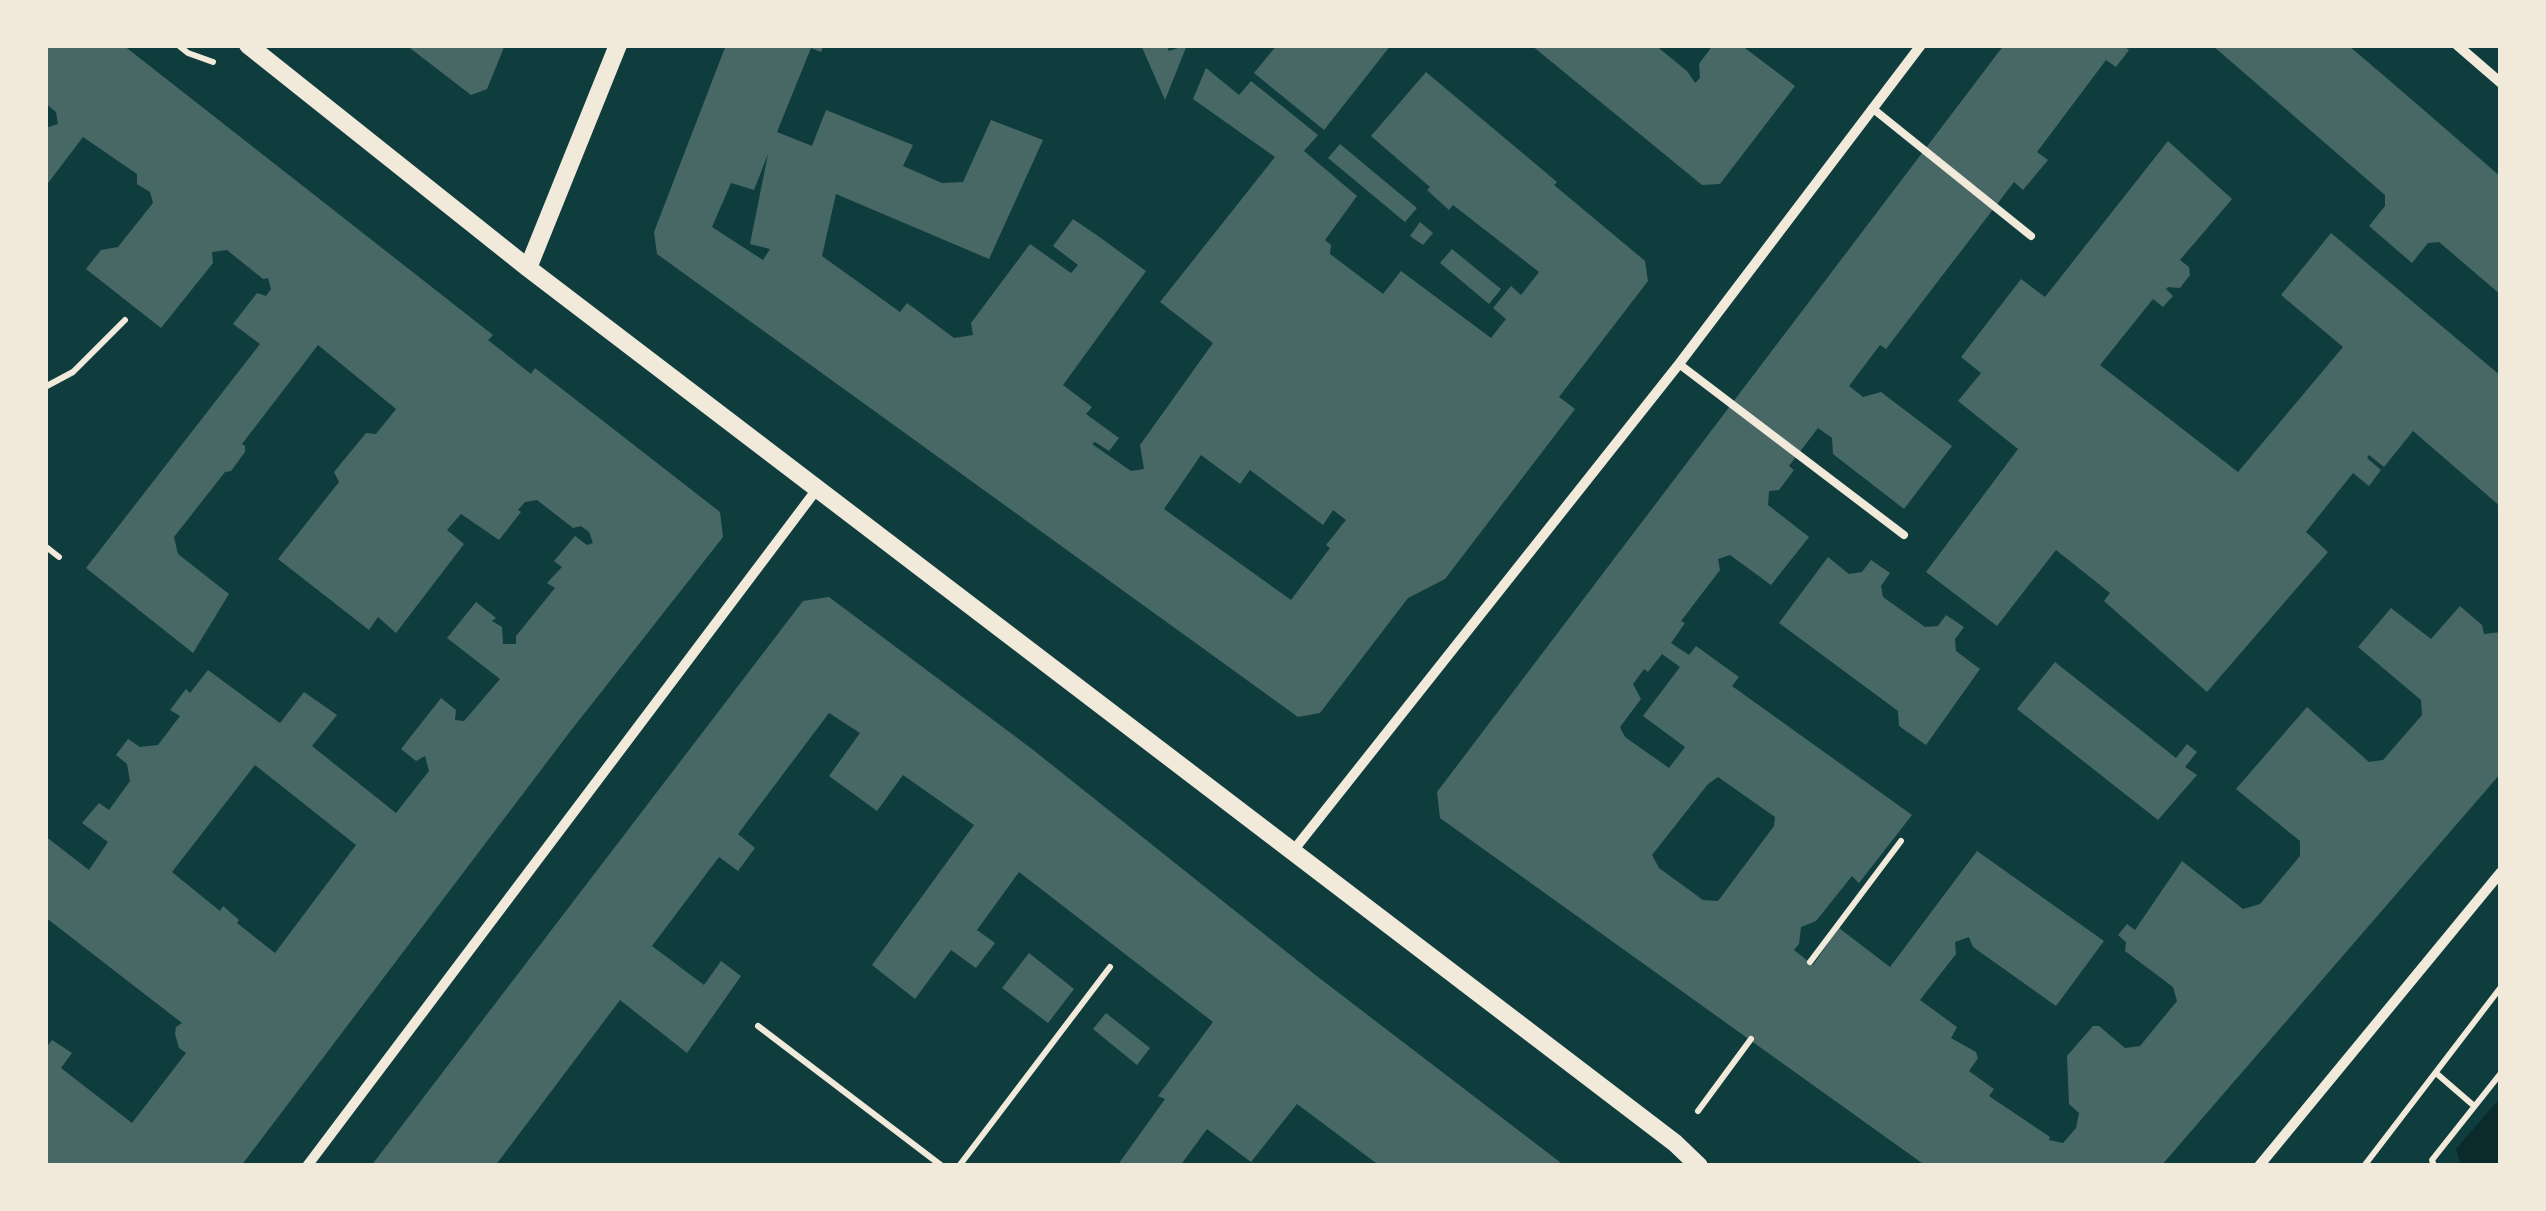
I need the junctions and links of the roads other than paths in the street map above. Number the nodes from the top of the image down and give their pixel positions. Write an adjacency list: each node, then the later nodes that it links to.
1 (248, 45): 8 (street)
2 (618, 45): 8 (street)
3 (1921, 45): 6 (street)
4 (2457, 45): 5 (street)
5 (2501, 83)
6 (1872, 108): 7 (lane); 9 (street)
7 (2031, 236)
8 (528, 268): 10 (street)
9 (1679, 364): 11 (lane); 12 (street)
10 (817, 490): 12 (street); 15 (street)
11 (1904, 535)
12 (1293, 851): 14 (street)
13 (2501, 872): 18 (street)
14 (1675, 1143): 16 (street); 17 (street)
15 (307, 1166)
16 (1700, 1166)
17 (1712, 1166)
18 (2258, 1166)

